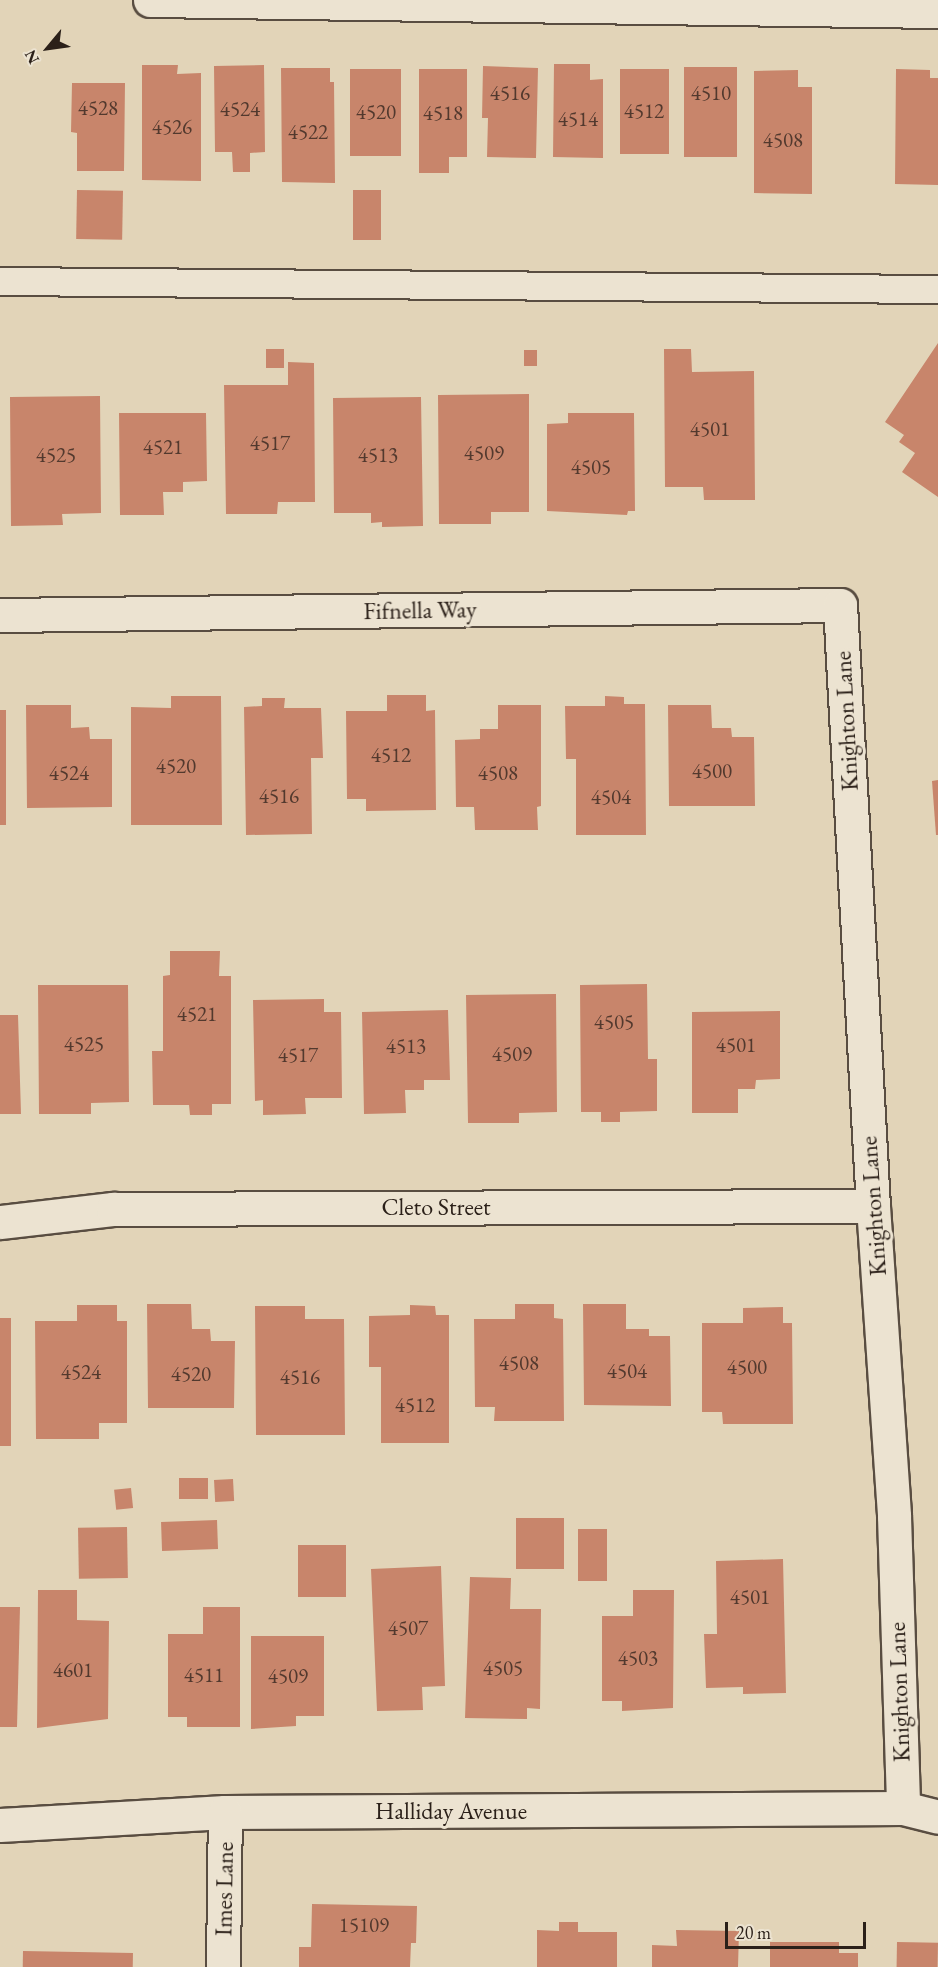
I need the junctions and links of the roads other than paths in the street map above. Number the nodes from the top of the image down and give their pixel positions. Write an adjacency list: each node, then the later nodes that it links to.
1 (150, 0): 2 (street)
2 (938, 11)
3 (0, 281): 4 (lane)
4 (938, 289)
5 (840, 605): 6 (street, Fifnella Way); 7 (street, Knighton Lane)
6 (0, 615)
7 (873, 1206): 8 (street, Cleto Street); 10 (street, Knighton Lane)
8 (0, 1222)
9 (938, 1794): 10 (street, Halliday Avenue)
10 (903, 1808): 11 (street, Halliday Avenue); 12 (street, Halliday Avenue)
11 (225, 1812): 13 (street, Halliday Avenue); 14 (street, Imes Lane)
12 (938, 1817)
13 (0, 1826)
14 (222, 1967)

